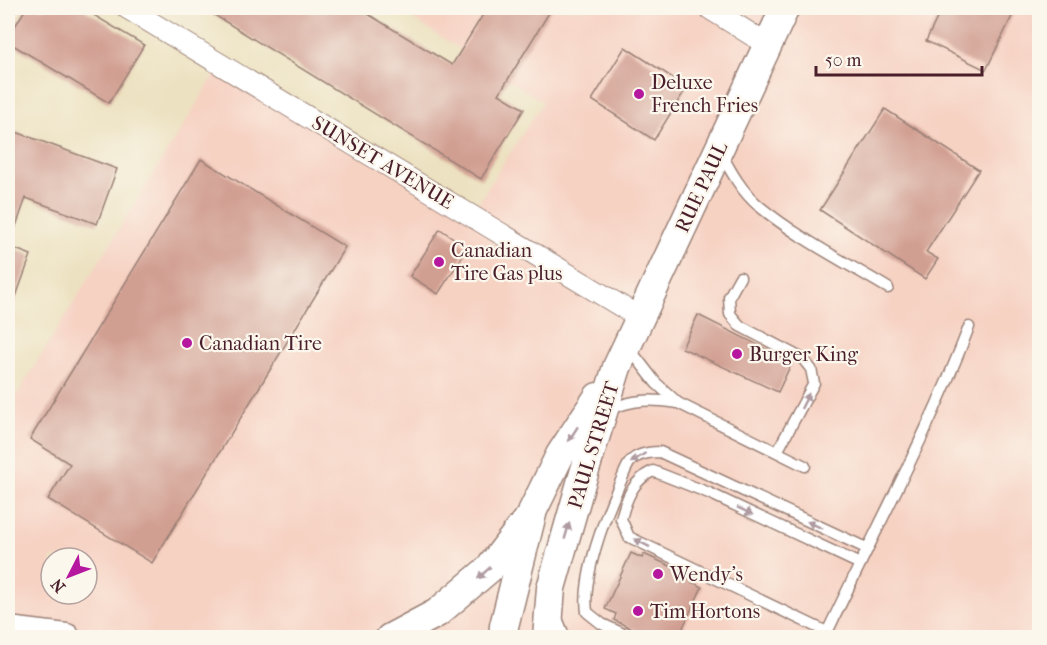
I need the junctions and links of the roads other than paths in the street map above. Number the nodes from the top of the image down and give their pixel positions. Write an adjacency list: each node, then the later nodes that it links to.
1 (127, 8): 8 (street, SUNSET AVENUE)
2 (709, 8): 4 (street)
3 (785, 8): 4 (main road, RUE PAUL)
4 (768, 45): 5 (main road, RUE PAUL)
5 (718, 150): 7 (lane); 8 (main road, RUE PAUL)
6 (740, 277): 13 (lane, one-way to 6)
7 (888, 288)
8 (639, 317): 10 (main road, RUE PAUL)
9 (969, 327): 16 (lane)
10 (622, 356): 11 (lane); 12 (main road, PAUL STREET); 15 (main road, PAUL STREET, one-way to 15)
11 (678, 403): 12 (lane); 13 (lane)
12 (603, 413): 18 (main road, PAUL STREET, one-way to 12)
13 (777, 452): 14 (lane)
14 (805, 466)
15 (533, 510): 22 (main road, one-way to 22); 23 (main road, PAUL STREET)
16 (868, 549): 17 (lane); 26 (lane, one-way to 26)
17 (860, 564): 20 (lane); 20 (lane, one-way to 17)
18 (552, 588): 24 (main road, PAUL STREET); 25 (lane)
19 (8, 631): 21 (main road)
20 (826, 635)
21 (66, 638)
22 (390, 638)
23 (503, 638)
24 (547, 638)
25 (565, 638)
26 (632, 638)

